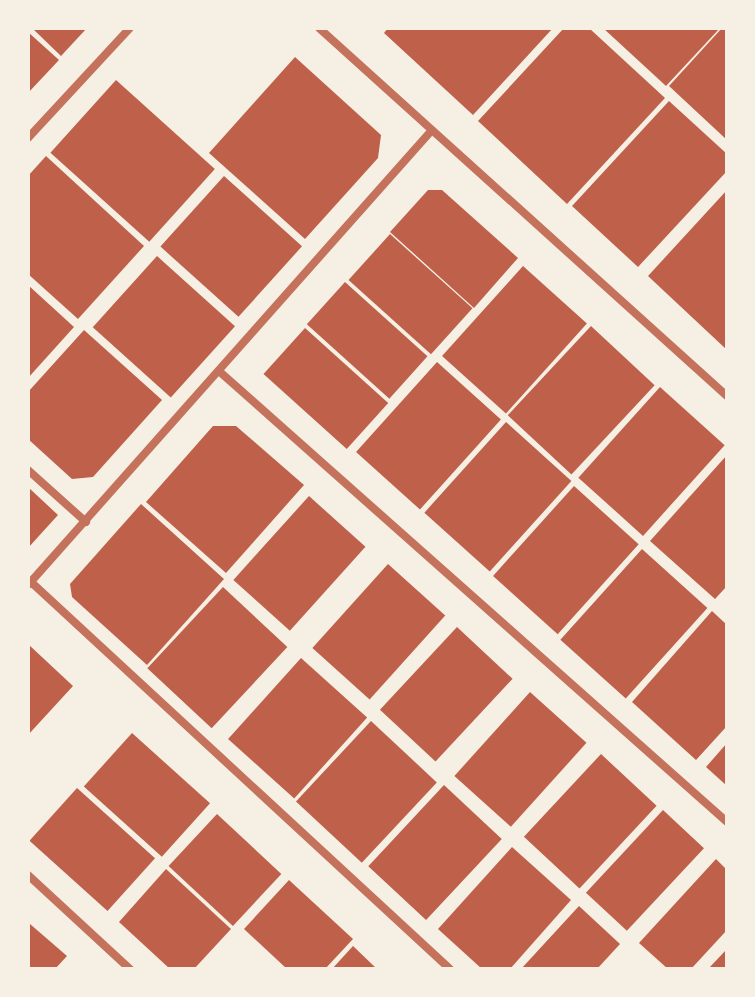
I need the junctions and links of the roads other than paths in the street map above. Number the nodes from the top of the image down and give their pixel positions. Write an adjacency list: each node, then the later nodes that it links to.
1 (130, 28): 4 (street)
2 (319, 28): 3 (street)
3 (432, 130): 5 (street); 6 (street)
4 (28, 138)
5 (220, 372): 8 (street); 10 (street)
6 (727, 396)
7 (28, 470): 8 (street)
8 (86, 522): 9 (street)
9 (29, 584): 13 (street)
10 (727, 822)
11 (28, 875): 12 (street)
12 (130, 969)
13 (450, 969)

